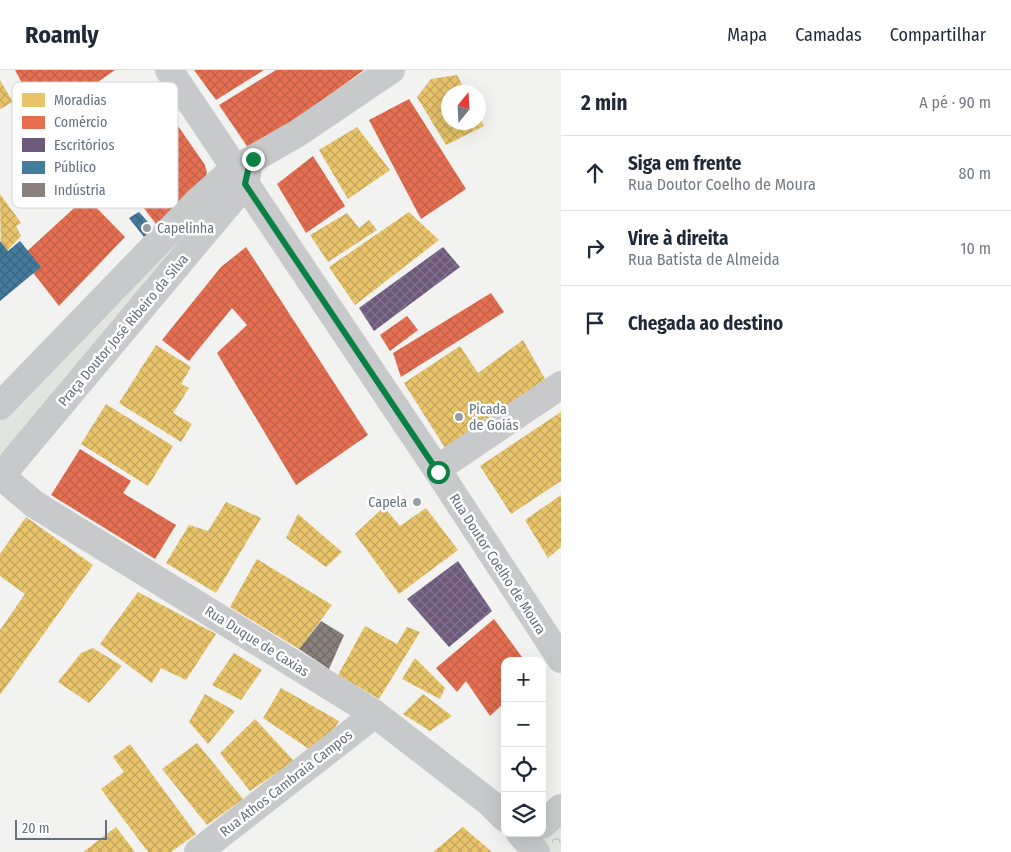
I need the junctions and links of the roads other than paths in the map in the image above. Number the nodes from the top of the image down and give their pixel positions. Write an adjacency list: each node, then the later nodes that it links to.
1 (169, 70): 4 (street, Rua Doutor Coelho de Moura)
2 (391, 70): 5 (street)
3 (178, 82): 5 (street, Rua Doutor Coelho de Moura)
4 (178, 82)
5 (243, 171): 7 (street, Praça Doutor José Ribeiro da Silva); 8 (street, Rua Doutor Coelho de Moura); 9 (street, Praça Doutor José Ribeiro da Silva)
6 (561, 385): 8 (street)
7 (0, 406)
8 (438, 472): 10 (street, Rua Doutor Coelho de Moura)
9 (0, 476): 11 (street, Rua Duque de Caxias)
10 (561, 658)
11 (375, 714): 13 (street, Rua Duque de Caxias); 15 (street, Rua Athos Cambraia Campos)
12 (561, 808): 14 (street)
13 (501, 814)
14 (529, 839)
15 (198, 852)

